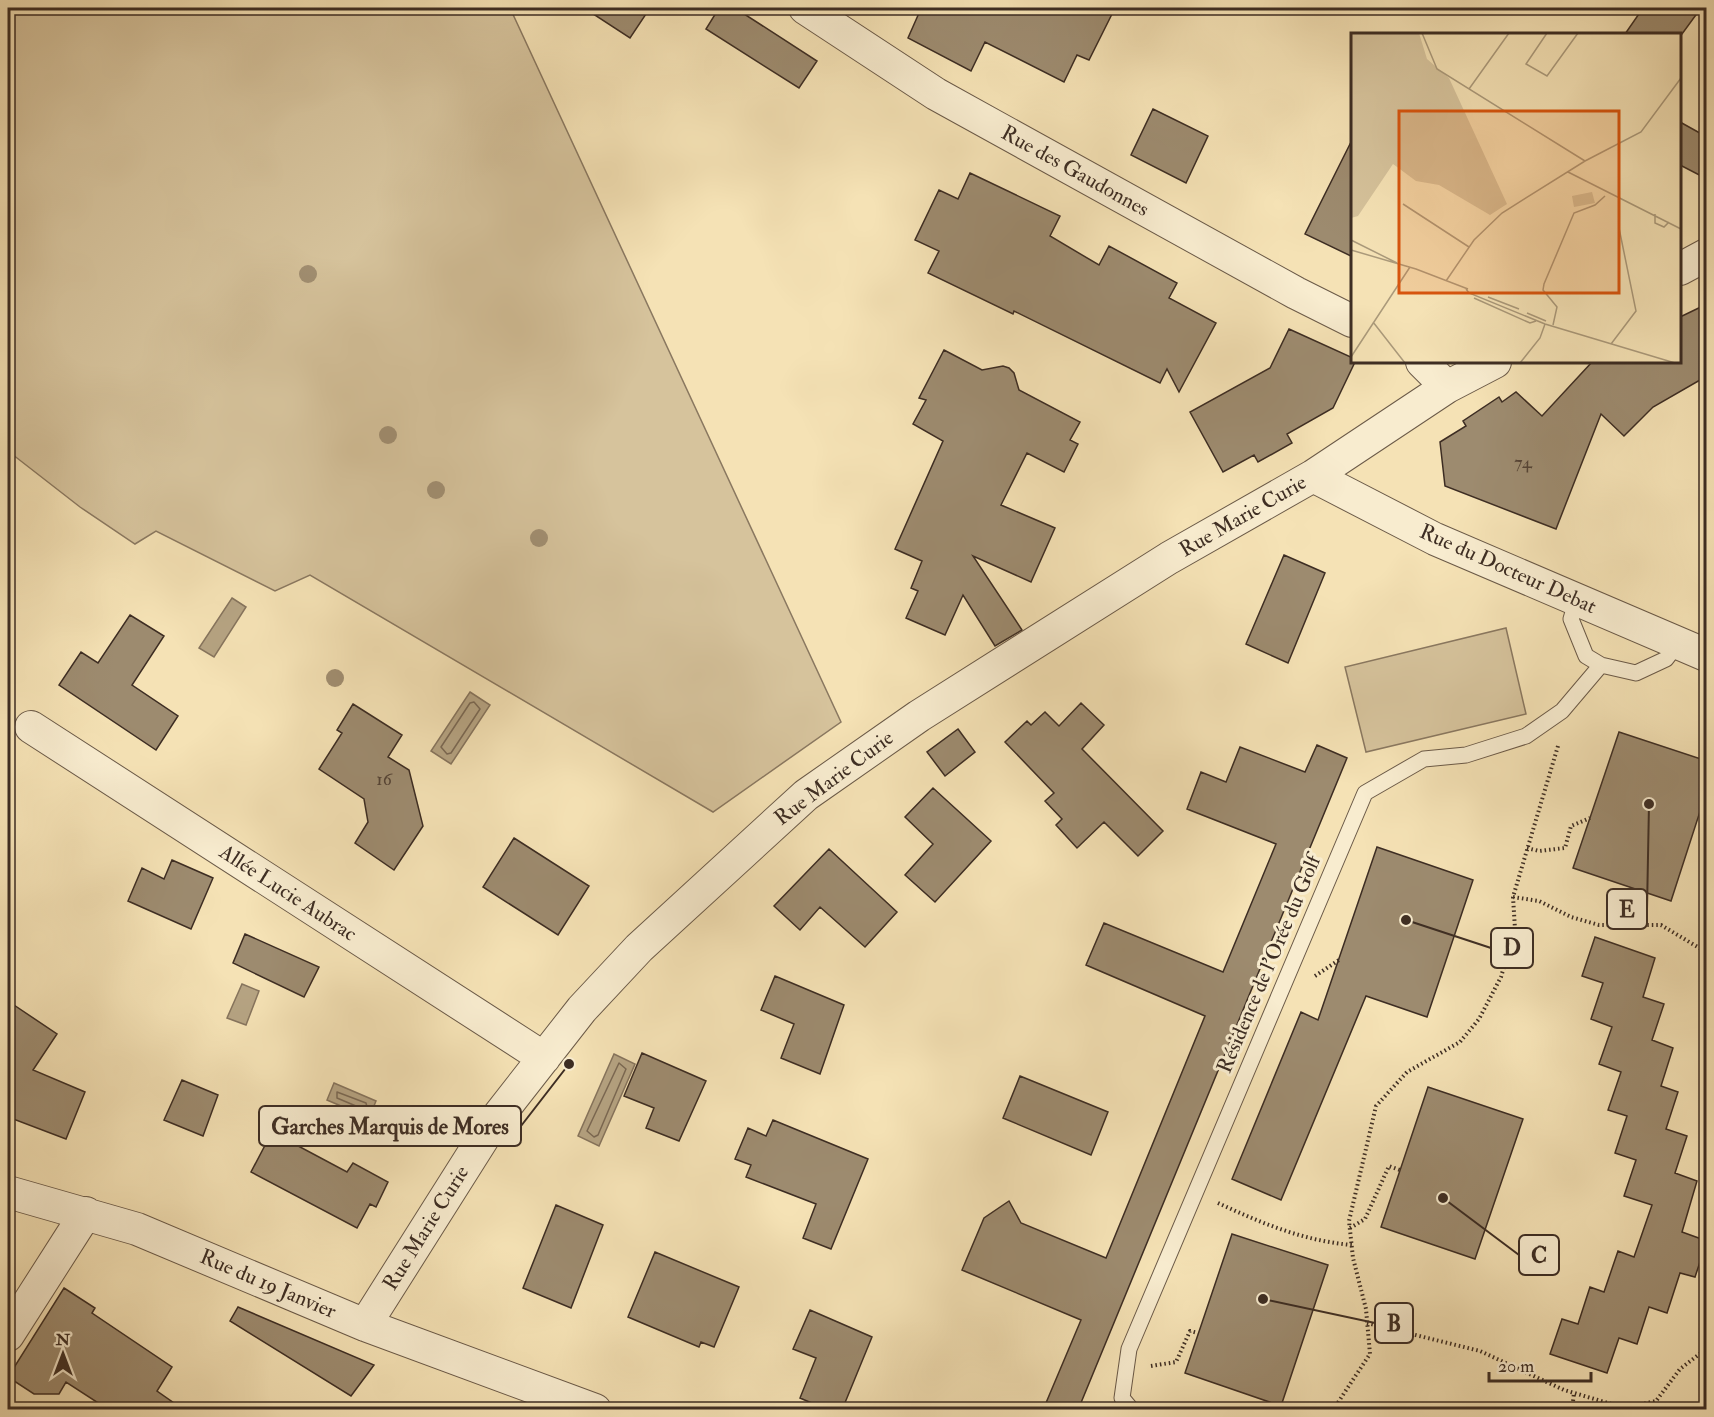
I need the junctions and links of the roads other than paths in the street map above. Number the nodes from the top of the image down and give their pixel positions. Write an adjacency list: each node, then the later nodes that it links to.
1 (805, 8): 4 (street, Rue des Gaudonnes)
2 (1707, 255): 3 (street)
3 (1681, 268)
4 (1351, 320)
5 (1423, 363): 7 (street)
6 (1493, 363): 7 (street, Rue Marie Curie)
7 (1447, 387): 8 (street, Rue Marie Curie)
8 (1313, 476): 9 (street, Rue du Docteur Debat); 14 (street, Rue Marie Curie)
9 (1577, 599): 10 (street, Rue du Docteur Debat); 12 (lane)
10 (1678, 642): 11 (street, Rue du Docteur Debat); 12 (lane)
11 (1707, 655)
12 (1601, 665): 21 (lane, Résidence de l'Orée du Golf)
13 (32, 727): 14 (street, Allée Lucie Aubrac)
14 (544, 1058): 17 (street, Rue Marie Curie)
15 (8, 1192): 16 (street, Rue du 19 Janvier)
16 (86, 1213): 17 (street, Rue du 19 Janvier); 18 (street)
17 (365, 1325): 19 (street, Rue du 19 Janvier)
18 (8, 1335)
19 (531, 1397): 20 (street, Rue du 19 Janvier)
20 (595, 1410)
21 (1132, 1410)

